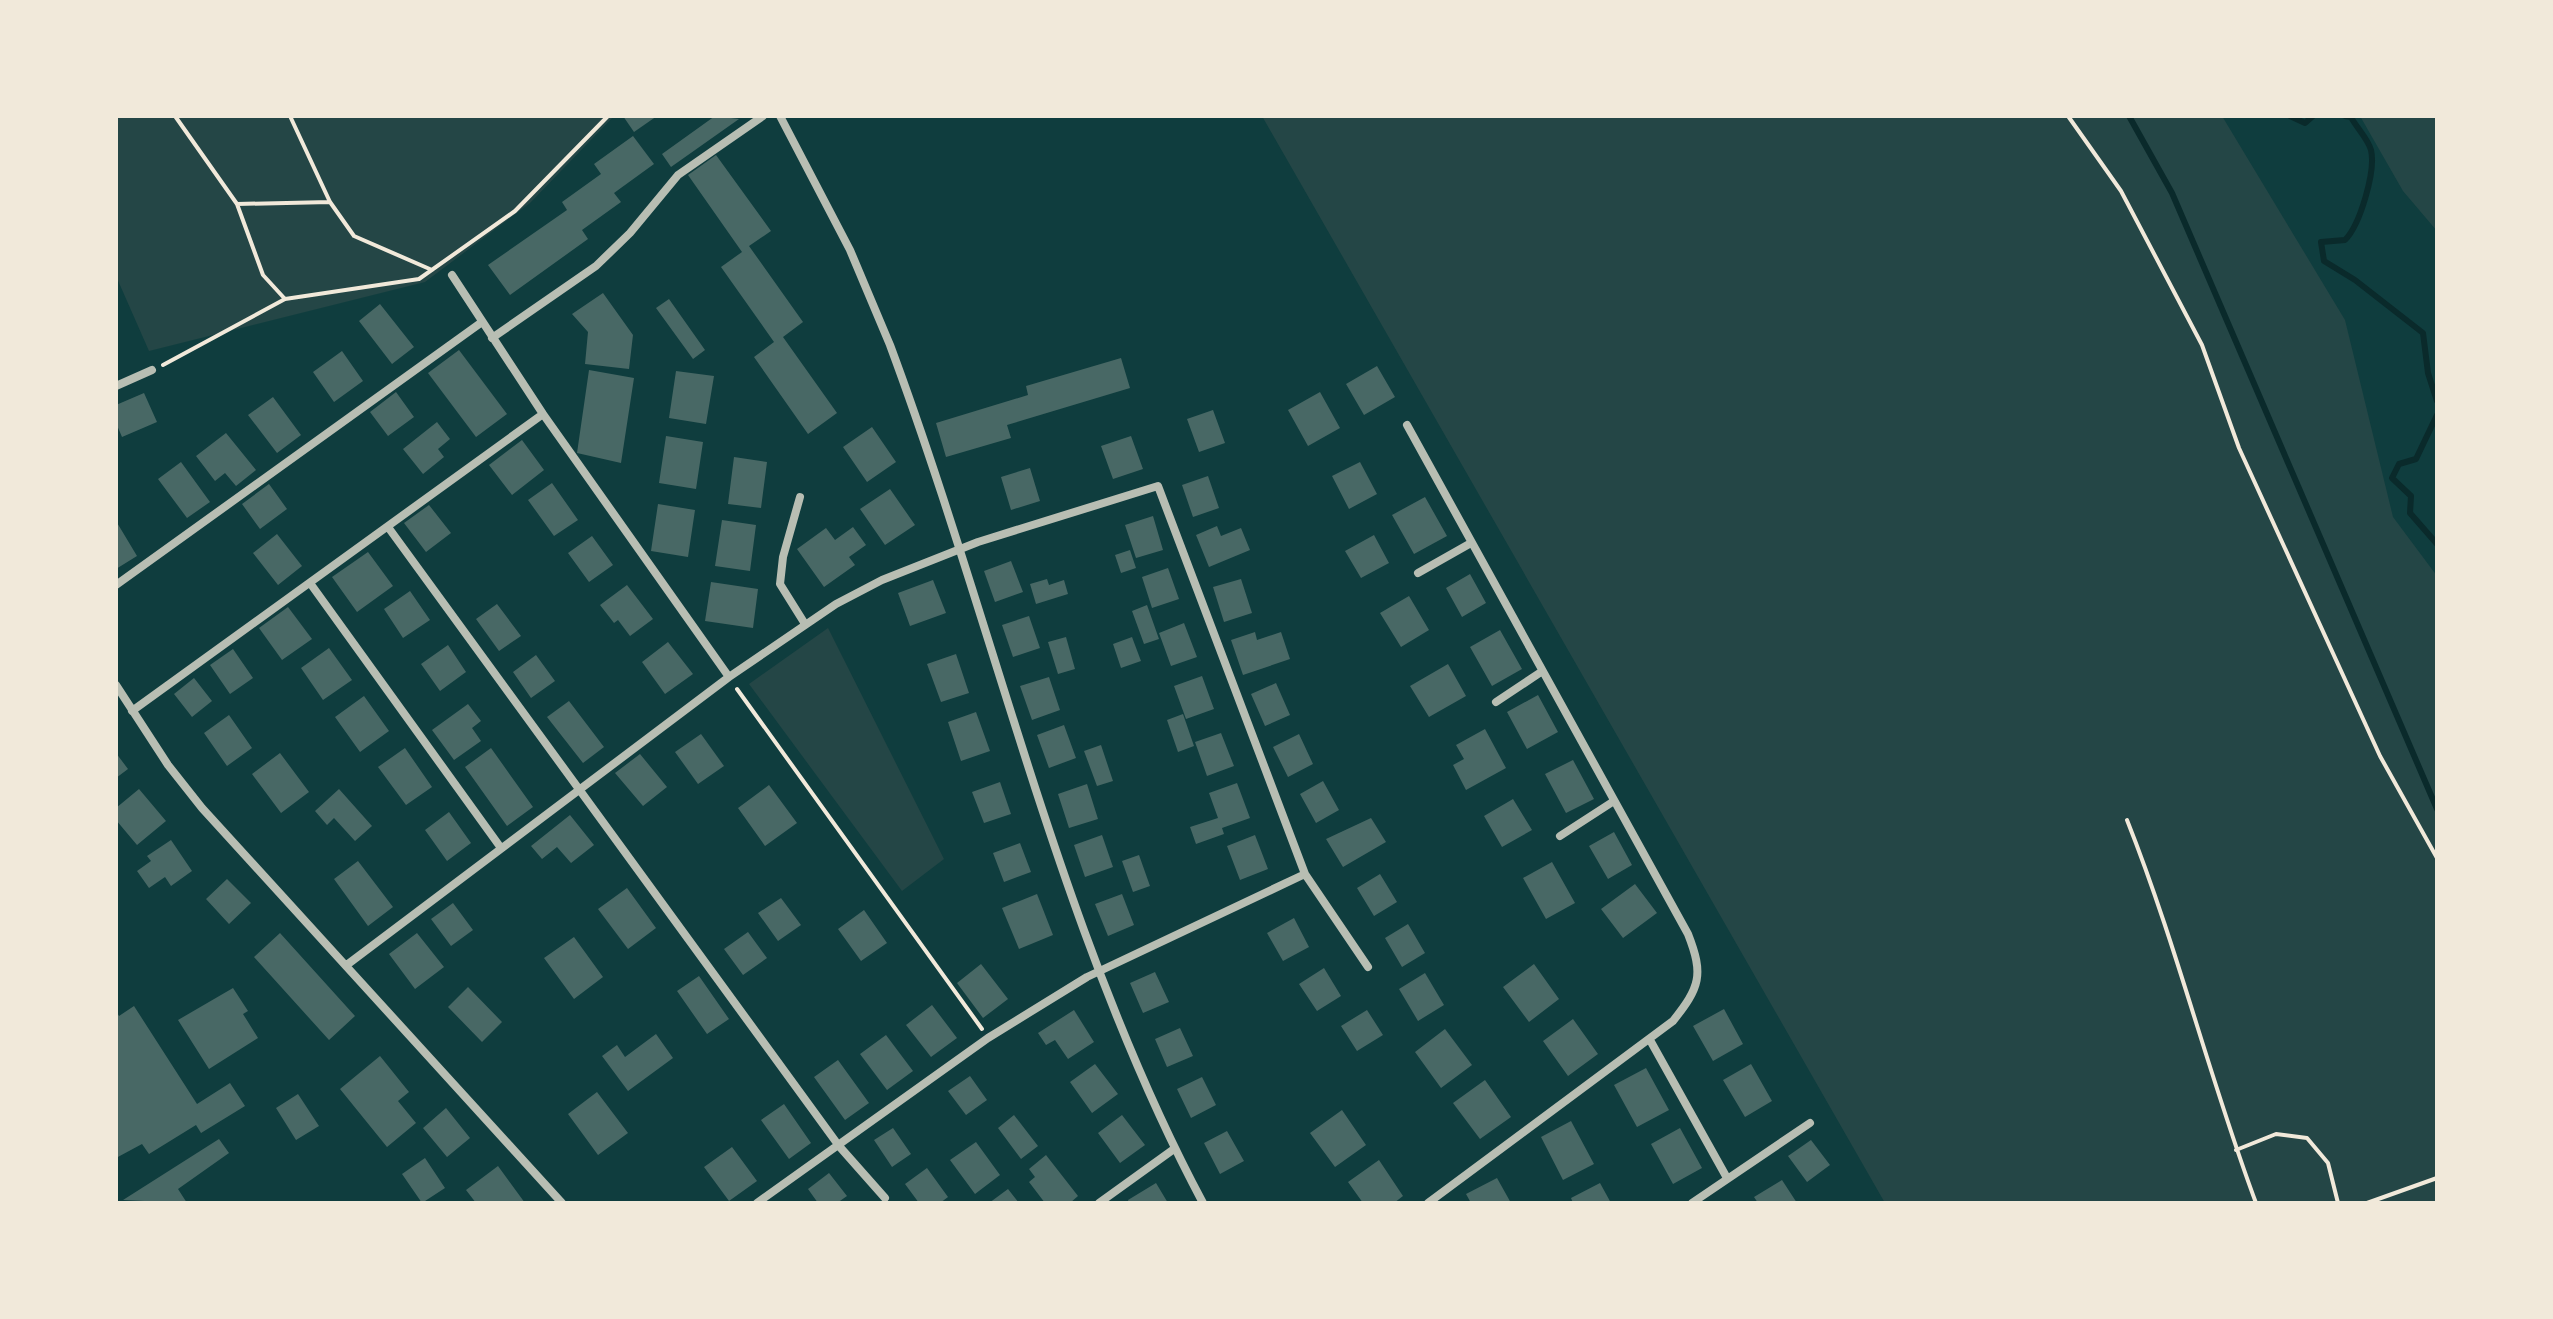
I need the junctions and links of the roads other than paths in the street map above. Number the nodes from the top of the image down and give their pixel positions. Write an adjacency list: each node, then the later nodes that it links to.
1 (763, 116): 5 (street)
2 (780, 116): 13 (street)
3 (452, 275): 4 (street)
4 (482, 322): 5 (street); 16 (street)
5 (492, 338): 8 (street)
6 (152, 370): 7 (street)
7 (116, 386)
8 (543, 414): 11 (street); 19 (street)
9 (1407, 425): 12 (street)
10 (800, 497): 17 (street)
11 (388, 527): 15 (street); 23 (street)
12 (1471, 543): 14 (street); 18 (street)
13 (960, 550): 17 (street); 27 (street); 30 (street)
14 (1418, 573)
15 (310, 583): 22 (street); 26 (street)
16 (116, 585)
17 (805, 624): 19 (street)
18 (1541, 672): 21 (street); 24 (street)
19 (729, 677): 23 (street)
20 (116, 685): 22 (street)
21 (1496, 702)
22 (132, 711): 28 (street)
23 (580, 789): 26 (street); 33 (street)
24 (1614, 801): 25 (street); 31 (street)
25 (1560, 836)
26 (501, 848): 28 (street)
27 (1305, 874): 29 (street); 30 (street)
28 (348, 964): 37 (street)
29 (1368, 967)
30 (1098, 971): 33 (street); 34 (street)
31 (1650, 1040): 35 (street); 41 (street)
32 (1810, 1123): 35 (street)
33 (839, 1146): 36 (street); 38 (street)
34 (1174, 1149): 39 (street); 40 (street)
35 (1727, 1178): 42 (street)
36 (885, 1198)
37 (562, 1203)
38 (757, 1203)
39 (1099, 1203)
40 (1203, 1203)
41 (1428, 1203)
42 (1692, 1203)

